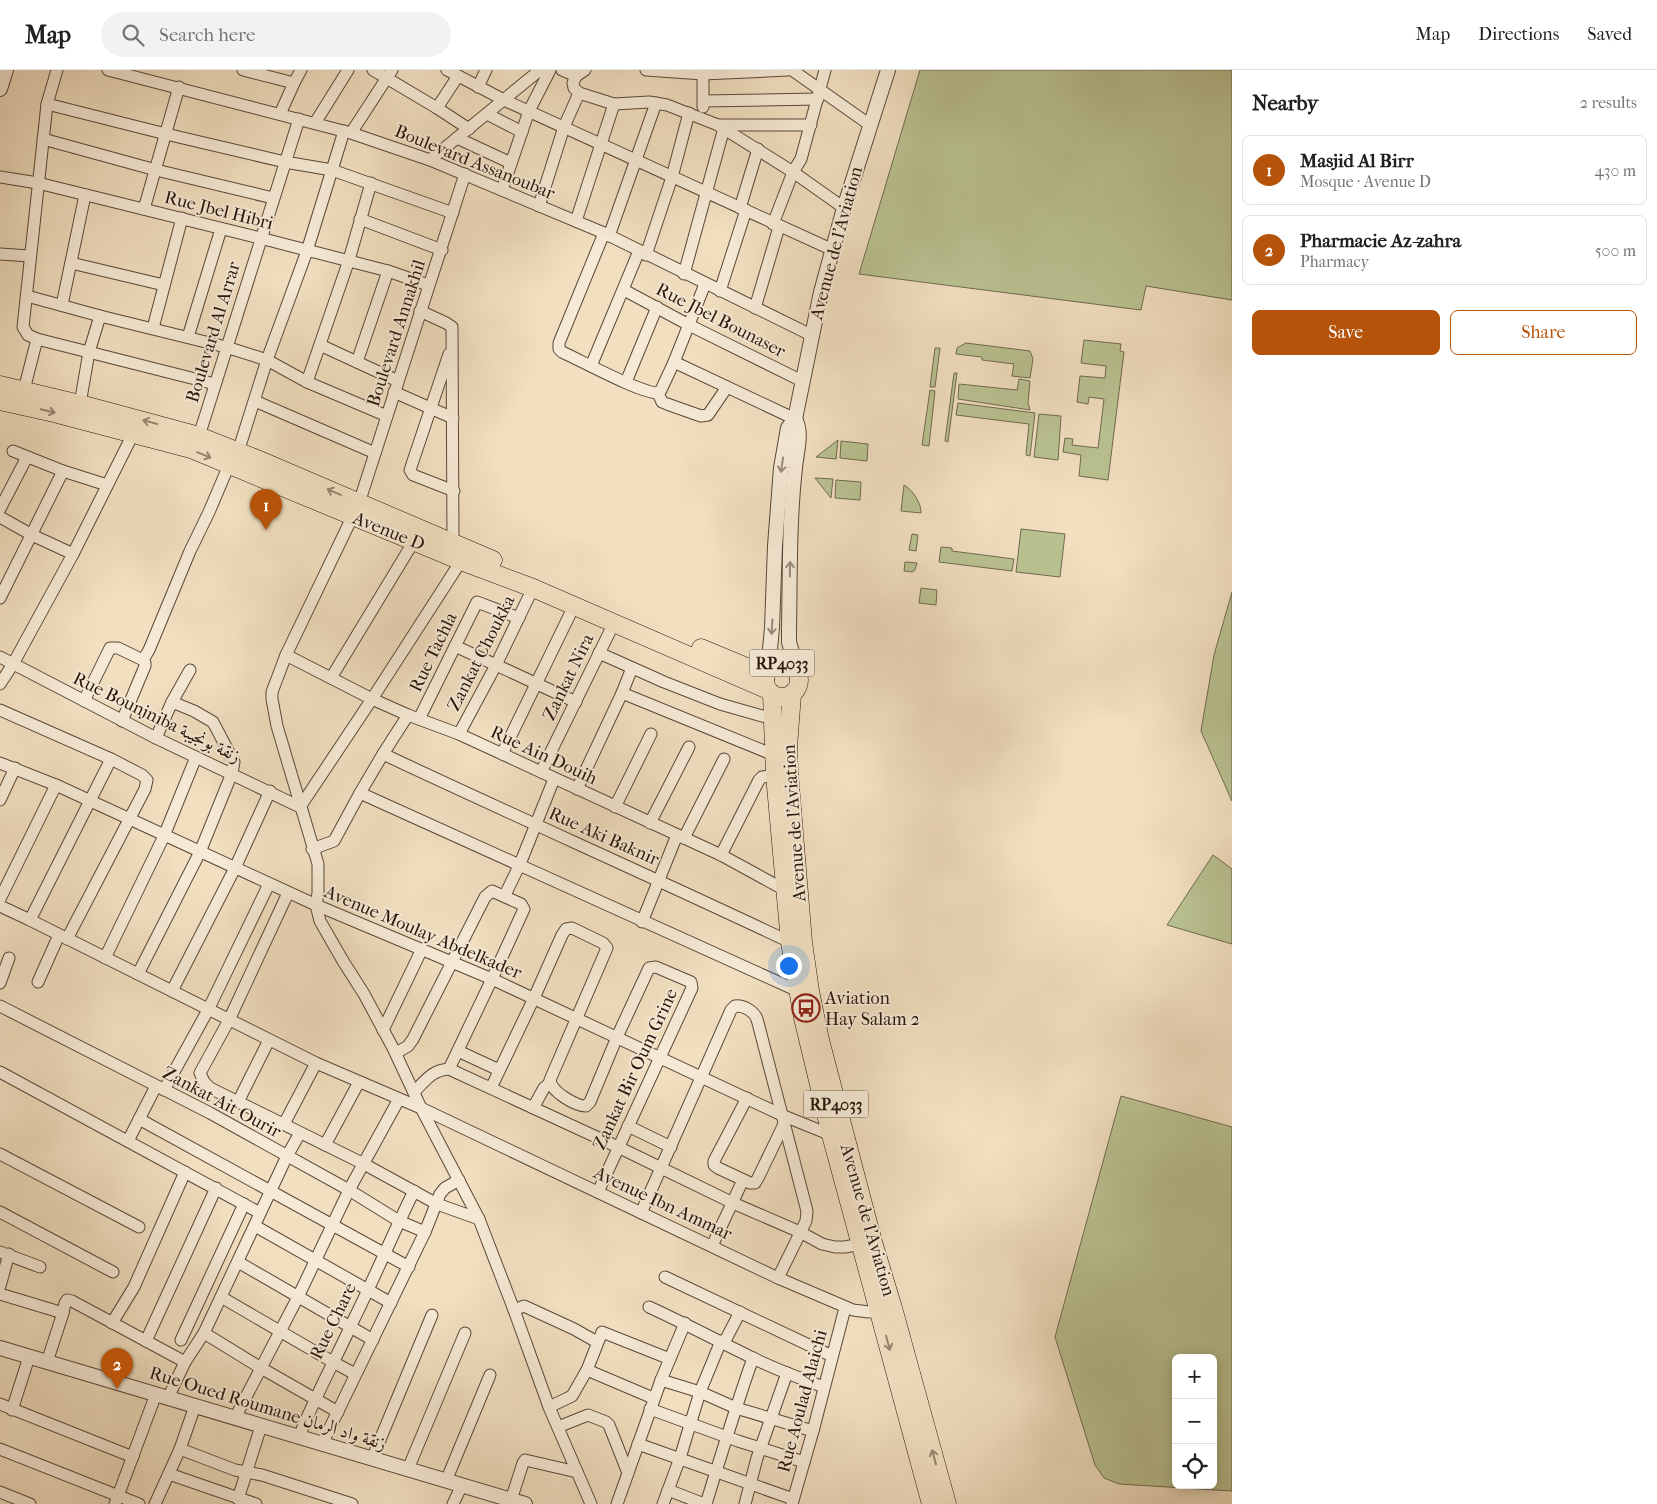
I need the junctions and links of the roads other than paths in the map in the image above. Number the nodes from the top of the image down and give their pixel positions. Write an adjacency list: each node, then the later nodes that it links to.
1 (6, 70): 26 (street)
2 (57, 70): 32 (street)
3 (108, 70): 25 (street, Boulevard Assanoubar)
4 (243, 70): 18 (street)
5 (301, 70): 23 (street)
6 (348, 70): 41 (street)
7 (372, 70): 20 (street)
8 (447, 70): 22 (street)
9 (486, 70): 24 (street)
10 (550, 70): 35 (street)
11 (562, 70): 19 (street)
12 (646, 70): 21 (street)
13 (788, 70): 21 (street)
14 (792, 70): 28 (street)
15 (825, 70): 28 (street)
16 (888, 70): 43 (street, Avenue de l'Aviation / RP4033)
17 (535, 71): 29 (street)
18 (262, 72): 23 (street)
19 (581, 73): 27 (street)
20 (390, 74): 34 (street); 47 (street)
21 (702, 74): 30 (street)
22 (458, 76): 24 (street); 34 (street)
23 (294, 83): 36 (street)
24 (478, 86): 29 (street)
25 (179, 87): 36 (street, Boulevard Assanoubar); 49 (street)
26 (0, 89)
27 (580, 93): 33 (street); 44 (street)
28 (819, 94): 30 (street); 42 (street); 43 (street)
29 (504, 100): 35 (street); 37 (street)
30 (704, 101): 39 (street)
31 (656, 103): 33 (street); 38 (street); 55 (street)
32 (47, 104): 49 (street); 51 (street)
33 (614, 104): 52 (street)
34 (437, 108): 46 (street)
35 (529, 111): 44 (street); 48 (street)
36 (280, 114): 40 (street, Boulevard Assanoubar)
37 (487, 114): 46 (street); 48 (street)
38 (690, 114): 39 (street); 63 (street)
39 (702, 118): 45 (street)
40 (299, 119): 41 (street, Boulevard Assanoubar); 56 (street, Boulevard Al Arrar)
41 (314, 123): 47 (street, Boulevard Assanoubar)
42 (812, 124): 45 (street); 60 (street)
43 (870, 125): 71 (street, Avenue de l'Aviation / RP4033)
44 (564, 127): 52 (street); 70 (street)
45 (721, 127): 53 (street); 67 (street)
46 (469, 129): 50 (street)
47 (347, 132): 54 (street, Boulevard Assanoubar); 59 (street)
48 (522, 132): 57 (street)
49 (166, 134): 56 (street); 58 (street)
50 (457, 138): 54 (street); 57 (street)
51 (43, 140): 58 (street); 65 (street)
52 (601, 144): 55 (street); 77 (street)
53 (758, 149): 60 (street); 73 (street)
54 (430, 160): 61 (street, Boulevard Assanoubar)
55 (636, 160): 63 (street); 80 (street)
56 (285, 162): 59 (street); 69 (street, Boulevard Al Arrar)
57 (511, 163): 66 (street)
58 (156, 170): 69 (street); 72 (street)
59 (332, 170): 64 (street); 84 (street)
60 (794, 172): 71 (street); 78 (street)
61 (465, 174): 66 (street, Boulevard Assanoubar); 74 (street, Boulevard Annakhil)
62 (0, 177): 65 (street, Rue Jbel Hibri)
63 (672, 177): 67 (street); 85 (street)
64 (370, 183): 74 (street); 76 (street)
65 (38, 184): 68 (street, Rue Jbel Hibri); 87 (street)
66 (502, 190): 70 (street, Boulevard Assanoubar)
67 (707, 193): 73 (street); 91 (street)
68 (86, 195): 72 (street, Rue Jbel Hibri); 89 (street)
69 (273, 198): 81 (street, Boulevard Al Arrar)
70 (539, 206): 77 (street, Boulevard Assanoubar)
71 (844, 208): 83 (street, Avenue de l'Aviation / RP4033)
72 (144, 209): 75 (street, Rue Jbel Hibri)
73 (743, 209): 78 (street); 96 (street)
74 (453, 213): 82 (street, Boulevard Annakhil)
75 (182, 218): 79 (street, Rue Jbel Hibri); 93 (street)
76 (360, 219): 82 (street); 88 (street)
77 (576, 221): 80 (street, Boulevard Assanoubar)
78 (776, 225): 83 (street); 100 (street)
79 (221, 229): 81 (street, Rue Jbel Hibri); 106 (street)
80 (607, 235): 85 (street, Boulevard Assanoubar); 115 (street)
81 (260, 238): 84 (street, Rue Jbel Hibri); 109 (street, Boulevard Al Arrar)
82 (442, 250): 94 (street, Boulevard Annakhil)
83 (833, 250): 105 (street, Avenue de l'Aviation / RP4033)
84 (307, 251): 88 (street, Rue Jbel Hibri); 112 (street)
85 (643, 253): 91 (street, Boulevard Assanoubar); 95 (street)
86 (0, 254): 87 (street)
87 (30, 256): 97 (street)
88 (349, 260): 90 (street, Rue Jbel Hibri); 108 (street)
89 (71, 263): 93 (street); 98 (street)
90 (388, 271): 94 (street, Rue Jbel Hibri); 113 (street)
91 (684, 274): 92 (street, Boulevard Assanoubar)
92 (705, 284): 96 (street, Boulevard Assanoubar); 103 (street)
93 (164, 285): 104 (street)
94 (428, 285): 101 (street, Boulevard Annakhil)
95 (624, 290): 99 (street, Rue Jbel Bounaser); 115 (street)
96 (720, 291): 100 (street, Boulevard Assanoubar)
97 (26, 296): 98 (street); 107 (street)
98 (62, 305): 102 (street)
99 (657, 307): 103 (street, Rue Jbel Bounaser); 118 (street)
100 (754, 308): 105 (street, Boulevard Assanoubar)
101 (420, 311): 110 (street); 121 (street, Boulevard Annakhil)
102 (100, 316): 104 (street); 111 (street)
103 (689, 325): 114 (street); 116 (street, Rue Jbel Bounaser)
104 (153, 328): 106 (street)
105 (811, 335): 116 (street, Avenue de l'Aviation / RP4033)
106 (188, 337): 109 (street)
107 (37, 339): 111 (street); 123 (street)
108 (320, 345): 113 (street); 117 (street)
109 (226, 347): 112 (street); 119 (street, Boulevard Al Arrar)
110 (452, 348): 128 (street); 130 (street)
111 (90, 352): 119 (street); 127 (street)
112 (267, 360): 117 (street); 126 (street)
113 (357, 362): 121 (street)
114 (674, 362): 122 (street); 124 (street)
115 (591, 366): 118 (street)
116 (802, 381): 131 (street, Avenue de l'Aviation / RP4033)
117 (307, 382): 129 (street)
118 (626, 382): 124 (street)
119 (215, 384): 133 (street, Boulevard Al Arrar)
120 (0, 385): 123 (main road, Avenue D)
121 (396, 387): 128 (street); 129 (street, Boulevard Annakhil)
122 (727, 387): 124 (street); 131 (street)
123 (24, 390): 127 (main road, Avenue D)
124 (658, 393)
125 (0, 401): 132 (main road, Avenue D, one-way to 132)
126 (255, 401): 135 (street); 137 (street)
127 (80, 404): 133 (main road, Avenue D, one-way to 127)
128 (430, 408): 130 (street); 140 (street)
129 (387, 416): 135 (street, Boulevard Annakhil)
130 (453, 418): 140 (street)
131 (795, 419): 163 (street, Avenue de l'Aviation / RP4033, one-way to 131); 165 (street, Avenue de l'Aviation / RP4033, one-way to 165)
132 (133, 434): 137 (main road, Avenue D, one-way to 137); 139 (street)
133 (199, 436): 137 (main road, Avenue D)
134 (13, 451): 136 (street)
135 (375, 453): 142 (street, Boulevard Annakhil)
136 (26, 458): 138 (street); 141 (street)
137 (233, 458): 142 (main road, Avenue D); 158 (street)
138 (63, 471): 139 (street); 144 (street)
139 (107, 485): 147 (street)
140 (454, 491): 146 (street)
141 (0, 509)
142 (356, 509): 145 (main road, Avenue D); 146 (main road, Avenue D); 156 (street, Boulevard Annakhil)
143 (0, 517): 144 (street)
144 (32, 535): 147 (street); 150 (street)
145 (414, 541): 148 (main road, Avenue D); 164 (street)
146 (454, 544): 165 (main road, Avenue D)
147 (73, 554): 159 (street)
148 (461, 561): 149 (main road, Avenue D); 170 (street)
149 (533, 588): 151 (main road, Avenue D); 152 (street, Zankat Choukka)
150 (0, 598)
151 (574, 606): 153 (main road, Avenue D); 166 (street)
152 (519, 618): 154 (street, Rue Tachla); 160 (street, Zankat Choukka)
153 (614, 623): 155 (street, Zankat Nira); 165 (main road, Avenue D)
154 (455, 646): 160 (street); 176 (street, Rue Tachla)
155 (599, 653): 161 (street); 173 (street, Zankat Nira)
156 (286, 655): 164 (street, Rue Ain Douih); 201 (street, Boulevard Annakhil)
157 (0, 657): 159 (street, Rue Bounjniba زنقة بونجيبة)
158 (143, 660): 171 (street); 178 (street)
159 (13, 664): 167 (street); 171 (street, Rue Bounjniba زنقة بونجيبة)
160 (496, 665): 166 (street); 179 (street, Zankat Choukka)
161 (632, 668): 168 (street); 177 (street)
162 (190, 670): 172 (street)
163 (796, 670): 165 (main road, RP4033); 169 (main road, RP4033)
164 (331, 678): 170 (street, Rue Ain Douih)
165 (769, 682): 169 (main road, RP4033); 177 (main road, Avenue de l'Aviation / RP4033)
166 (536, 683): 173 (street); 184 (street)
167 (0, 684)
168 (622, 693): 185 (street); 196 (street)
169 (792, 694): 296 (main road, Avenue de l'Aviation / RP4033)
170 (372, 699): 175 (street, Rue Ain Douih); 201 (street)
171 (84, 701): 178 (street, Rue Bounjniba زنقة بونجيبة)
172 (172, 702): 181 (street); 192 (street)
173 (576, 702): 191 (street, Zankat Nira)
174 (0, 710): 187 (street)
175 (408, 715): 176 (street, Rue Ain Douih); 183 (street)
176 (420, 718): 179 (street, Rue Ain Douih)
177 (773, 719): 185 (main road, Avenue de l'Aviation / RP4033)
178 (122, 721): 181 (street, Rue Bounjniba زنقة بونجيبة)
179 (459, 734): 184 (street, Rue Ain Douih)
180 (651, 734): 202 (street)
181 (156, 738): 186 (street, Rue Bounjniba زنقة بونجيبة)
182 (689, 747): 204 (street)
183 (383, 754): 198 (street); 205 (street, Rue Aki Baknir)
184 (502, 754): 191 (street, Rue Ain Douih)
185 (774, 755): 193 (main road, Avenue de l'Aviation / RP4033)
186 (196, 757): 192 (street, Rue Bounjniba زنقة بونجيبة); 206 (street)
187 (111, 759): 200 (street); 203 (street)
188 (724, 759): 207 (street)
189 (0, 763): 190 (street, Avenue Moulay Abdelkader)
190 (15, 768): 195 (street, Avenue Moulay Abdelkader); 199 (street)
191 (540, 772): 194 (street, Rue Ain Douih)
192 (232, 773): 197 (street, Rue Bounjniba زنقة بونجيبة); 209 (street)
193 (776, 774): 210 (street); 215 (main road, Avenue de l'Aviation / RP4033)
194 (554, 779): 196 (street, Rue Ain Douih); 205 (street)
195 (56, 785): 200 (street, Avenue Moulay Abdelkader); 218 (street)
196 (576, 789): 202 (street, Rue Ain Douih)
197 (270, 792): 201 (street, Rue Bounjniba زنقة بونجيبة); 212 (street)
198 (360, 793): 208 (street); 211 (street)
199 (0, 800)
200 (89, 801): 203 (street, Avenue Moulay Abdelkader); 221 (street)
201 (300, 807): 208 (street, Boulevard Annakhil)
202 (615, 807): 204 (street, Rue Ain Douih)
203 (128, 820): 206 (street, Avenue Moulay Abdelkader); 223 (street)
204 (650, 823): 207 (street, Rue Ain Douih)
205 (535, 825): 211 (street); 213 (street, Rue Aki Baknir)
206 (164, 836): 209 (street, Avenue Moulay Abdelkader); 227 (street)
207 (681, 837): 210 (street, Rue Ain Douih); 213 (street)
208 (312, 849): 219 (street, Boulevard Annakhil)
209 (200, 852): 212 (street, Avenue Moulay Abdelkader); 229 (street)
210 (721, 855): 215 (street, Rue Ain Douih)
211 (520, 864): 217 (street); 222 (street)
212 (235, 868): 214 (street, Avenue Moulay Abdelkader); 233 (street)
213 (659, 879): 222 (street); 224 (street, Rue Aki Baknir)
214 (269, 884): 216 (street, Avenue Moulay Abdelkader); 237 (street)
215 (786, 890): 224 (main road, Avenue de l'Aviation / RP4033)
216 (288, 893): 219 (street, Avenue Moulay Abdelkader); 239 (street)
217 (504, 895): 228 (street); 230 (street)
218 (0, 898)
219 (316, 905): 225 (street, Avenue Moulay Abdelkader); 240 (street)
220 (0, 906): 221 (street, Avenue Ibn Ammar)
221 (30, 920): 223 (street, Avenue Ibn Ammar)
222 (642, 922): 234 (street)
223 (63, 937): 227 (street, Avenue Ibn Ammar); 231 (street)
224 (790, 942): 234 (main road, Avenue de l'Aviation / RP4033)
225 (422, 949): 228 (street, Avenue Moulay Abdelkader); 240 (street)
226 (9, 958): 232 (street)
227 (105, 958): 229 (street, Avenue Ibn Ammar)
228 (453, 962): 230 (street, Avenue Moulay Abdelkader); 244 (street)
229 (138, 974): 233 (street, Avenue Ibn Ammar)
230 (492, 979): 235 (street, Avenue Moulay Abdelkader); 243 (street)
231 (38, 982)
232 (0, 983)
233 (172, 991): 237 (street, Avenue Ibn Ammar)
234 (798, 992): 266 (main road, Avenue de l'Aviation / RP4033)
235 (534, 998): 238 (street, Avenue Moulay Abdelkader); 238 (street); 248 (street)
236 (0, 1006): 253 (street, Zankat Ait Ourir)
237 (208, 1010): 239 (street, Avenue Ibn Ammar); 253 (street)
238 (576, 1019): 241 (street, Avenue Moulay Abdelkader); 252 (street)
239 (229, 1020): 242 (street, Avenue Ibn Ammar); 258 (street)
240 (384, 1030): 244 (street)
241 (617, 1037): 245 (street, Avenue Moulay Abdelkader); 245 (street, Zankat Bir Oum Grine); 252 (street)
242 (269, 1040): 246 (street, Avenue Ibn Ammar); 258 (street)
243 (458, 1051): 247 (street); 248 (street)
244 (396, 1053): 255 (street)
245 (659, 1056): 250 (street, Avenue Moulay Abdelkader); 264 (street, Zankat Bir Oum Grine)
246 (316, 1063): 251 (street, Avenue Ibn Ammar); 263 (street)
247 (449, 1069): 254 (street); 255 (street)
248 (499, 1070): 254 (street)
249 (0, 1072): 267 (street)
250 (701, 1078): 256 (street, Avenue Moulay Abdelkader); 262 (street); 269 (street)
251 (359, 1082): 257 (street, Avenue Ibn Ammar); 268 (street)
252 (550, 1083): 260 (street)
253 (160, 1088): 261 (street); 272 (street, Zankat Ait Ourir)
254 (491, 1088): 260 (street)
255 (414, 1092): 259 (street)
256 (747, 1098): 262 (street, Avenue Moulay Abdelkader); 277 (street)
257 (399, 1099): 259 (street, Avenue Ibn Ammar); 273 (street)
258 (238, 1102): 263 (street)
259 (421, 1108): 276 (street); 282 (street, Avenue Ibn Ammar)
260 (533, 1108): 270 (street)
261 (140, 1119): 267 (street); 279 (street)
262 (784, 1119): 266 (street, Avenue Moulay Abdelkader); 277 (street); 295 (street)
263 (284, 1124): 265 (street)
264 (628, 1126): 269 (street); 270 (street, Zankat Bir Oum Grine)
265 (300, 1133): 268 (street); 272 (street)
266 (831, 1135): 296 (main road, Avenue de l'Aviation / RP4033)
267 (128, 1141): 275 (street)
268 (326, 1145): 273 (street)
269 (671, 1146): 274 (street)
270 (618, 1147): 274 (street); 282 (street, Zankat Bir Oum Grine)
271 (0, 1154): 293 (street)
272 (287, 1156): 279 (street); 280 (street, Zankat Ait Ourir)
273 (364, 1164): 280 (street); 281 (street)
274 (661, 1168): 283 (street); 288 (street)
275 (185, 1172): 278 (street); 320 (street)
276 (459, 1180): 285 (street); 289 (street)
277 (743, 1180): 283 (street)
278 (216, 1188): 284 (street); 328 (street)
279 (271, 1190): 287 (street); 291 (street)
280 (349, 1190): 290 (street, Zankat Ait Ourir); 291 (street)
281 (414, 1191): 285 (street); 290 (street, Rue Chare)
282 (598, 1192): 288 (street, Avenue Ibn Ammar)
283 (733, 1203): 295 (street); 297 (street)
284 (244, 1204): 287 (street); 326 (street)
285 (437, 1204): 289 (street); 294 (street)
286 (0, 1212): 304 (street)
287 (260, 1213): 292 (street)
288 (641, 1213): 297 (street, Avenue Ibn Ammar)
289 (479, 1219): 316 (street)
290 (399, 1221): 294 (street, Zankat Ait Ourir); 299 (street, Rue Chare)
291 (332, 1224): 299 (street); 300 (street)
292 (256, 1226): 300 (street); 301 (street)
293 (139, 1227)
294 (425, 1232): 303 (street)
295 (800, 1232): 296 (street); 306 (street)
296 (866, 1243): 315 (main road, Avenue de l'Aviation / RP4033)
297 (712, 1246): 306 (street, Avenue Ibn Ammar)
298 (5, 1253): 302 (street); 307 (street)
299 (386, 1254): 303 (street); 308 (street, Rue Chare)
300 (314, 1260): 308 (street); 311 (street)
301 (238, 1262): 310 (street); 311 (street)
302 (40, 1266)
303 (409, 1267): 312 (street)
304 (113, 1272)
305 (665, 1277): 317 (street)
306 (778, 1278): 314 (street, Avenue Ibn Ammar)
307 (0, 1286)
308 (368, 1290): 312 (street); 322 (street, Rue Chare)
309 (0, 1294): 318 (street)
310 (221, 1297): 323 (street); 324 (street)
311 (298, 1297): 322 (street); 323 (street)
312 (391, 1303): 327 (street)
313 (649, 1307): 321 (street)
314 (845, 1308): 315 (street, Avenue Ibn Ammar); 332 (street, Rue Aoulad Alaichi)
315 (886, 1309): 399 (main road, Avenue de l'Aviation / RP4033, one-way to 399); 400 (main road, Avenue de l'Aviation / RP4033, one-way to 315)
316 (514, 1310): 329 (street); 352 (street)
317 (740, 1312): 330 (street); 332 (street)
318 (63, 1313): 320 (street); 336 (street)
319 (432, 1315): 370 (street)
320 (112, 1323): 328 (street)
321 (685, 1323): 330 (street); 335 (street)
322 (351, 1327): 327 (street); 338 (street, Rue Chare)
323 (280, 1331): 338 (street); 339 (street)
324 (204, 1333): 337 (street); 339 (street)
325 (465, 1333): 373 (street)
326 (181, 1340)
327 (373, 1340): 342 (street)
328 (146, 1341): 337 (street)
329 (597, 1342): 335 (street); 340 (street)
330 (723, 1342): 334 (street); 346 (street)
331 (0, 1348): 333 (street, Rue Oued Roumane زنقة واد الرمان)
332 (832, 1356): 345 (street, Rue Aoulad Alaichi)
333 (29, 1357): 336 (street, Rue Oued Roumane زنقة واد الرمان); 354 (street)
334 (753, 1358): 341 (street); 353 (street)
335 (670, 1359): 344 (street)
336 (47, 1362): 347 (street, Rue Oued Roumane زنقة واد الرمان)
337 (185, 1362): 347 (street)
338 (333, 1362): 342 (street); 348 (street, Rue Chare)
339 (261, 1368): 348 (street); 356 (street)
340 (586, 1370): 349 (street); 352 (street)
341 (787, 1373): 345 (street); 357 (street)
342 (355, 1374): 355 (street)
343 (490, 1375): 379 (street)
344 (661, 1380): 346 (street); 349 (street)
345 (824, 1387): 361 (street, Rue Aoulad Alaichi)
346 (700, 1392): 353 (street); 358 (street)
347 (162, 1396): 351 (street, Rue Oued Roumane زنقة واد الرمان); 369 (street)
348 (315, 1398): 355 (street); 362 (street, Rue Chare)
349 (652, 1403): 358 (street); 365 (street)
350 (0, 1404): 354 (street)
351 (195, 1406): 356 (street, Rue Oued Roumane زنقة واد الرمان); 368 (street)
352 (549, 1407): 360 (street)
353 (736, 1408): 357 (street); 363 (street)
354 (12, 1410): 369 (street)
355 (338, 1412): 364 (street)
356 (236, 1418): 359 (street, Rue Oued Roumane زنقة واد الرمان)
357 (770, 1419): 361 (street); 366 (street)
358 (691, 1424): 363 (street); 371 (street)
359 (261, 1426): 362 (street, Rue Oued Roumane زنقة واد الرمان); 375 (street)
360 (558, 1427): 376 (street); 377 (street)
361 (813, 1431): 372 (street, Rue Aoulad Alaichi)
362 (299, 1437): 364 (street, Rue Oued Roumane زنقة واد الرمان)
363 (728, 1437): 366 (street); 374 (street)
364 (322, 1444): 370 (street, Rue Oued Roumane زنقة واد الرمان)
365 (638, 1444): 371 (street); 377 (street)
366 (761, 1448): 372 (street); 380 (street)
367 (0, 1449): 384 (street)
368 (180, 1449): 375 (street); 378 (street)
369 (133, 1457): 384 (street)
370 (372, 1458): 373 (street, Rue Oued Roumane زنقة واد الرمان)
371 (680, 1458): 374 (street); 382 (street)
372 (804, 1462): 387 (street, Rue Aoulad Alaichi)
373 (408, 1469): 379 (street, Rue Oued Roumane زنقة واد الرمان)
374 (716, 1471): 380 (street); 397 (street)
375 (248, 1472): 386 (street); 391 (street)
376 (577, 1472): 385 (street); 394 (street)
377 (628, 1473): 395 (street)
378 (169, 1474): 386 (street); 390 (street)
379 (446, 1480): 381 (street, Rue Oued Roumane زنقة واد الرمان)
380 (750, 1484): 387 (street); 398 (street)
381 (462, 1485): 385 (street, Rue Oued Roumane زنقة واد الرمان); 392 (street)
382 (668, 1490): 396 (street); 397 (street)
383 (0, 1492): 388 (street)
384 (117, 1500): 389 (street)
385 (511, 1500): 393 (street, Rue Oued Roumane زنقة واد الرمان)
386 (247, 1502)
387 (792, 1502)
388 (30, 1504)
389 (139, 1504)
390 (155, 1504)
391 (352, 1504)
392 (453, 1504)
393 (525, 1504)
394 (591, 1504)
395 (617, 1504)
396 (663, 1504)
397 (705, 1504)
398 (744, 1504)
399 (930, 1504)
400 (946, 1504)

